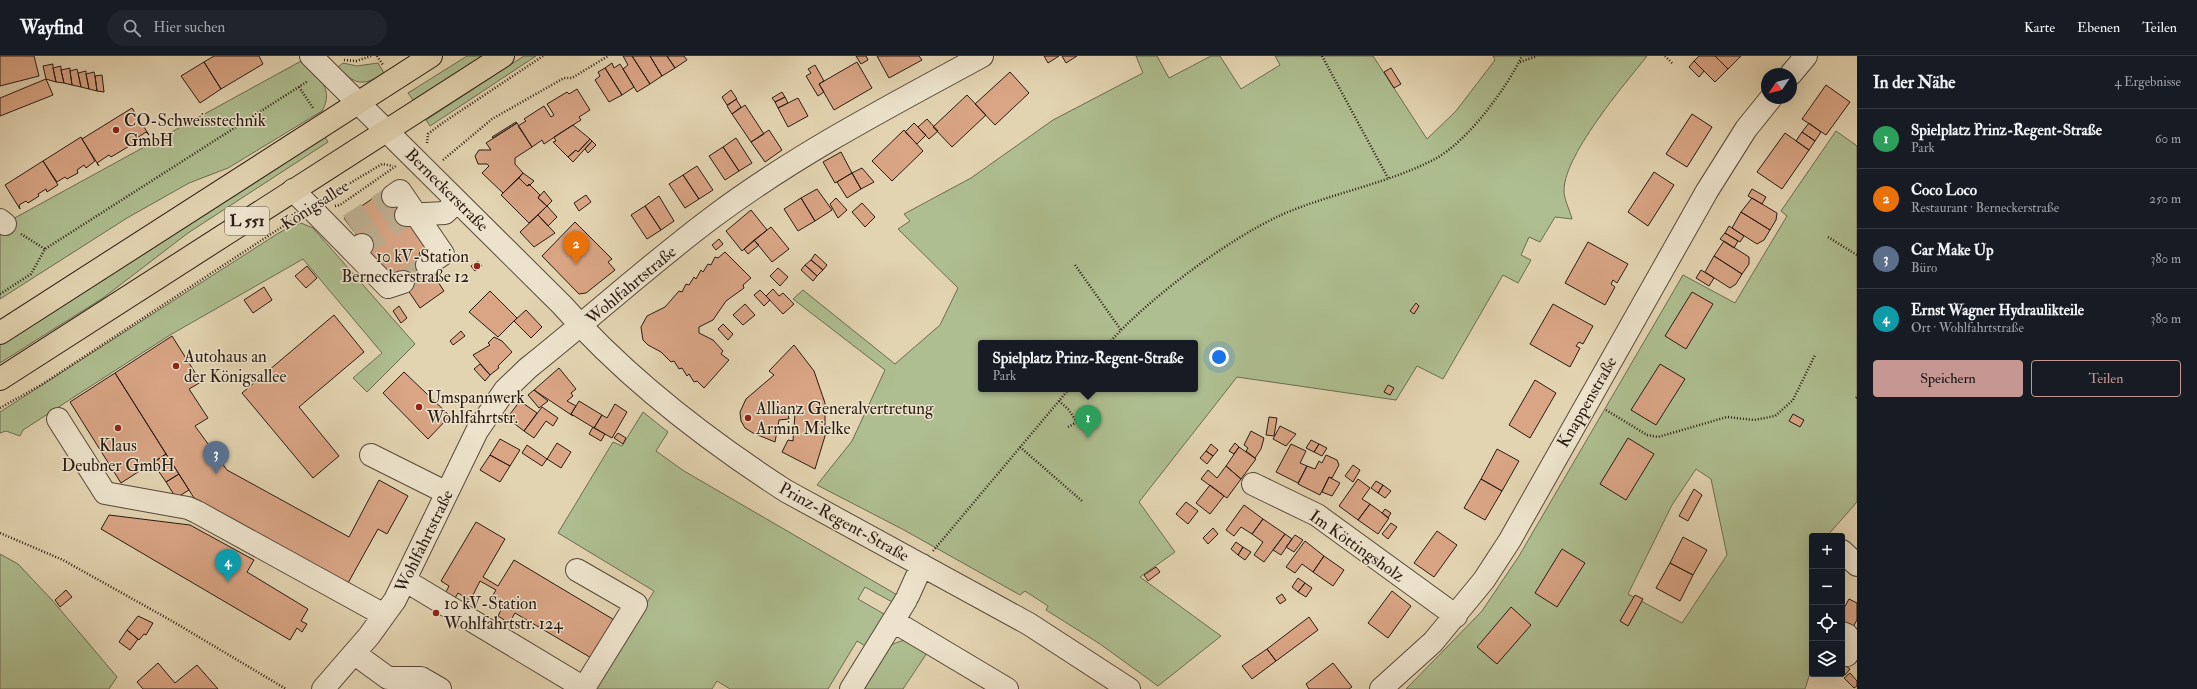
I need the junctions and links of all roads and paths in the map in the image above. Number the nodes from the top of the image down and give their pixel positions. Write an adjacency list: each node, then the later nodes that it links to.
1 (370, 56): 14 (path)
2 (430, 56): 17 (main road, L 551)
3 (503, 56): 19 (main road, Königsallee / L 551)
4 (543, 56): 20 (path)
5 (608, 56): 21 (path)
6 (982, 56): 12 (street, Wohlfahrtstraße)
7 (1322, 56): 22 (path)
8 (1522, 56): 13 (path)
9 (1538, 56): 13 (path)
10 (1665, 56): 15 (path)
11 (1806, 56): 16 (street)
12 (955, 62): 36 (street, Wohlfahrtstraße)
13 (1519, 62): 22 (path)
14 (318, 63): 17 (street, Berneckerstraße); 30 (path)
15 (1672, 63)
16 (1796, 68)
17 (357, 102): 19 (street, Berneckerstraße); 38 (main road, L 551)
18 (1766, 104): 43 (street, Knappenstraße)
19 (386, 131): 20 (street, Berneckerstraße); 23 (main road, Königsallee / L 551)
20 (404, 161): 25 (street, Berneckerstraße); 26 (path, Königsallee); 26 (path)
21 (440, 162)
22 (1388, 178): 37 (path)
23 (293, 190): 26 (street); 41 (main road, Königsallee / L 551)
24 (393, 196): 27 (street)
25 (457, 201): 27 (street); 36 (street, Berneckerstraße)
26 (311, 208): 34 (street); 45 (path, Königsallee)
27 (411, 214): 33 (street)
28 (3, 222): 30 (path)
29 (1828, 237): 31 (path)
30 (45, 249): 35 (path)
31 (1857, 256)
32 (1075, 265): 37 (path)
33 (427, 266)
34 (402, 282)
35 (0, 294)
36 (581, 326): 53 (street, Wohlfahrtstraße); 57 (street, Prinz-Regent-Straße)
37 (1121, 330): 39 (path)
38 (0, 333)
39 (1112, 340)
40 (1815, 355): 43 (path)
41 (0, 379)
42 (1066, 392): 44 (path)
43 (1589, 399): 62 (street, Knappenstraße)
44 (1059, 401): 47 (path); 50 (path)
45 (0, 408)
46 (58, 419): 61 (street)
47 (1077, 422): 48 (path); 49 (path)
48 (1086, 424)
49 (1068, 427)
50 (1020, 447): 54 (path); 57 (path)
51 (371, 455): 53 (street)
52 (1253, 484): 62 (street, Im Köttingsholz)
53 (447, 494): 60 (street, Wohlfahrtstraße)
54 (1082, 501)
55 (0, 533): 67 (path)
56 (1845, 554): 58 (street)
57 (922, 565): 63 (street); 72 (street, Prinz-Regent-Straße)
58 (1857, 565)
59 (577, 570): 60 (street)
60 (406, 581): 61 (street, Wohlfahrtstraße)
61 (384, 615): 65 (street, Wohlfahrtstraße)
62 (1456, 616): 73 (street, Knappenstraße)
63 (893, 621): 70 (street); 71 (street)
64 (1845, 634): 66 (street)
65 (355, 654): 68 (street, Wohlfahrtstraße); 69 (street)
66 (1849, 658)
67 (286, 689)
68 (323, 689)
69 (440, 689)
70 (851, 689)
71 (1007, 689)
72 (1129, 689)
73 (1381, 689)

